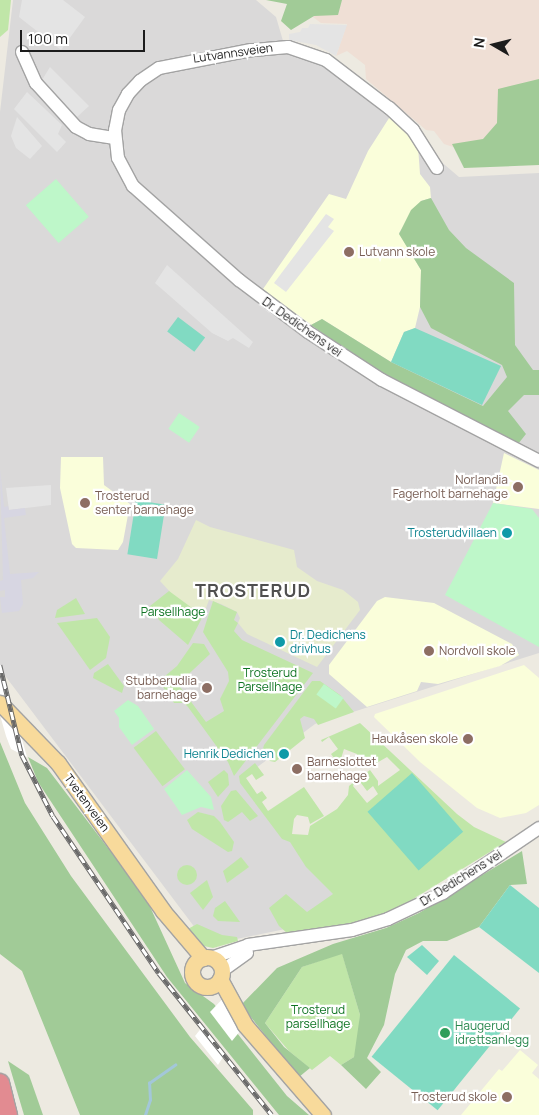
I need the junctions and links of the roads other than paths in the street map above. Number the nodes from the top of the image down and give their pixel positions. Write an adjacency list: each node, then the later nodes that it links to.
1 (22, 52): 2 (street)
2 (115, 138): 3 (street, Lutvannsveien); 4 (street, Dr. Dedichens vei)
3 (437, 168)
4 (539, 461)
5 (0, 702): 7 (main road, Tvetenveien)
6 (539, 828): 8 (street, Dr. Dedichens vei)
7 (163, 911): 9 (main road, Tvetenveien); 10 (main road, Tvetenveien)
8 (262, 944): 9 (street, Dr. Dedichens vei); 11 (street, Dr. Dedichens vei)
9 (207, 958): 10 (main road); 11 (main road)
10 (192, 970): 12 (main road)
11 (221, 975): 12 (main road); 13 (main road)
12 (205, 987): 13 (main road)
13 (224, 997): 16 (main road)
14 (0, 1083): 15 (highway)
15 (8, 1115)
16 (323, 1115)

